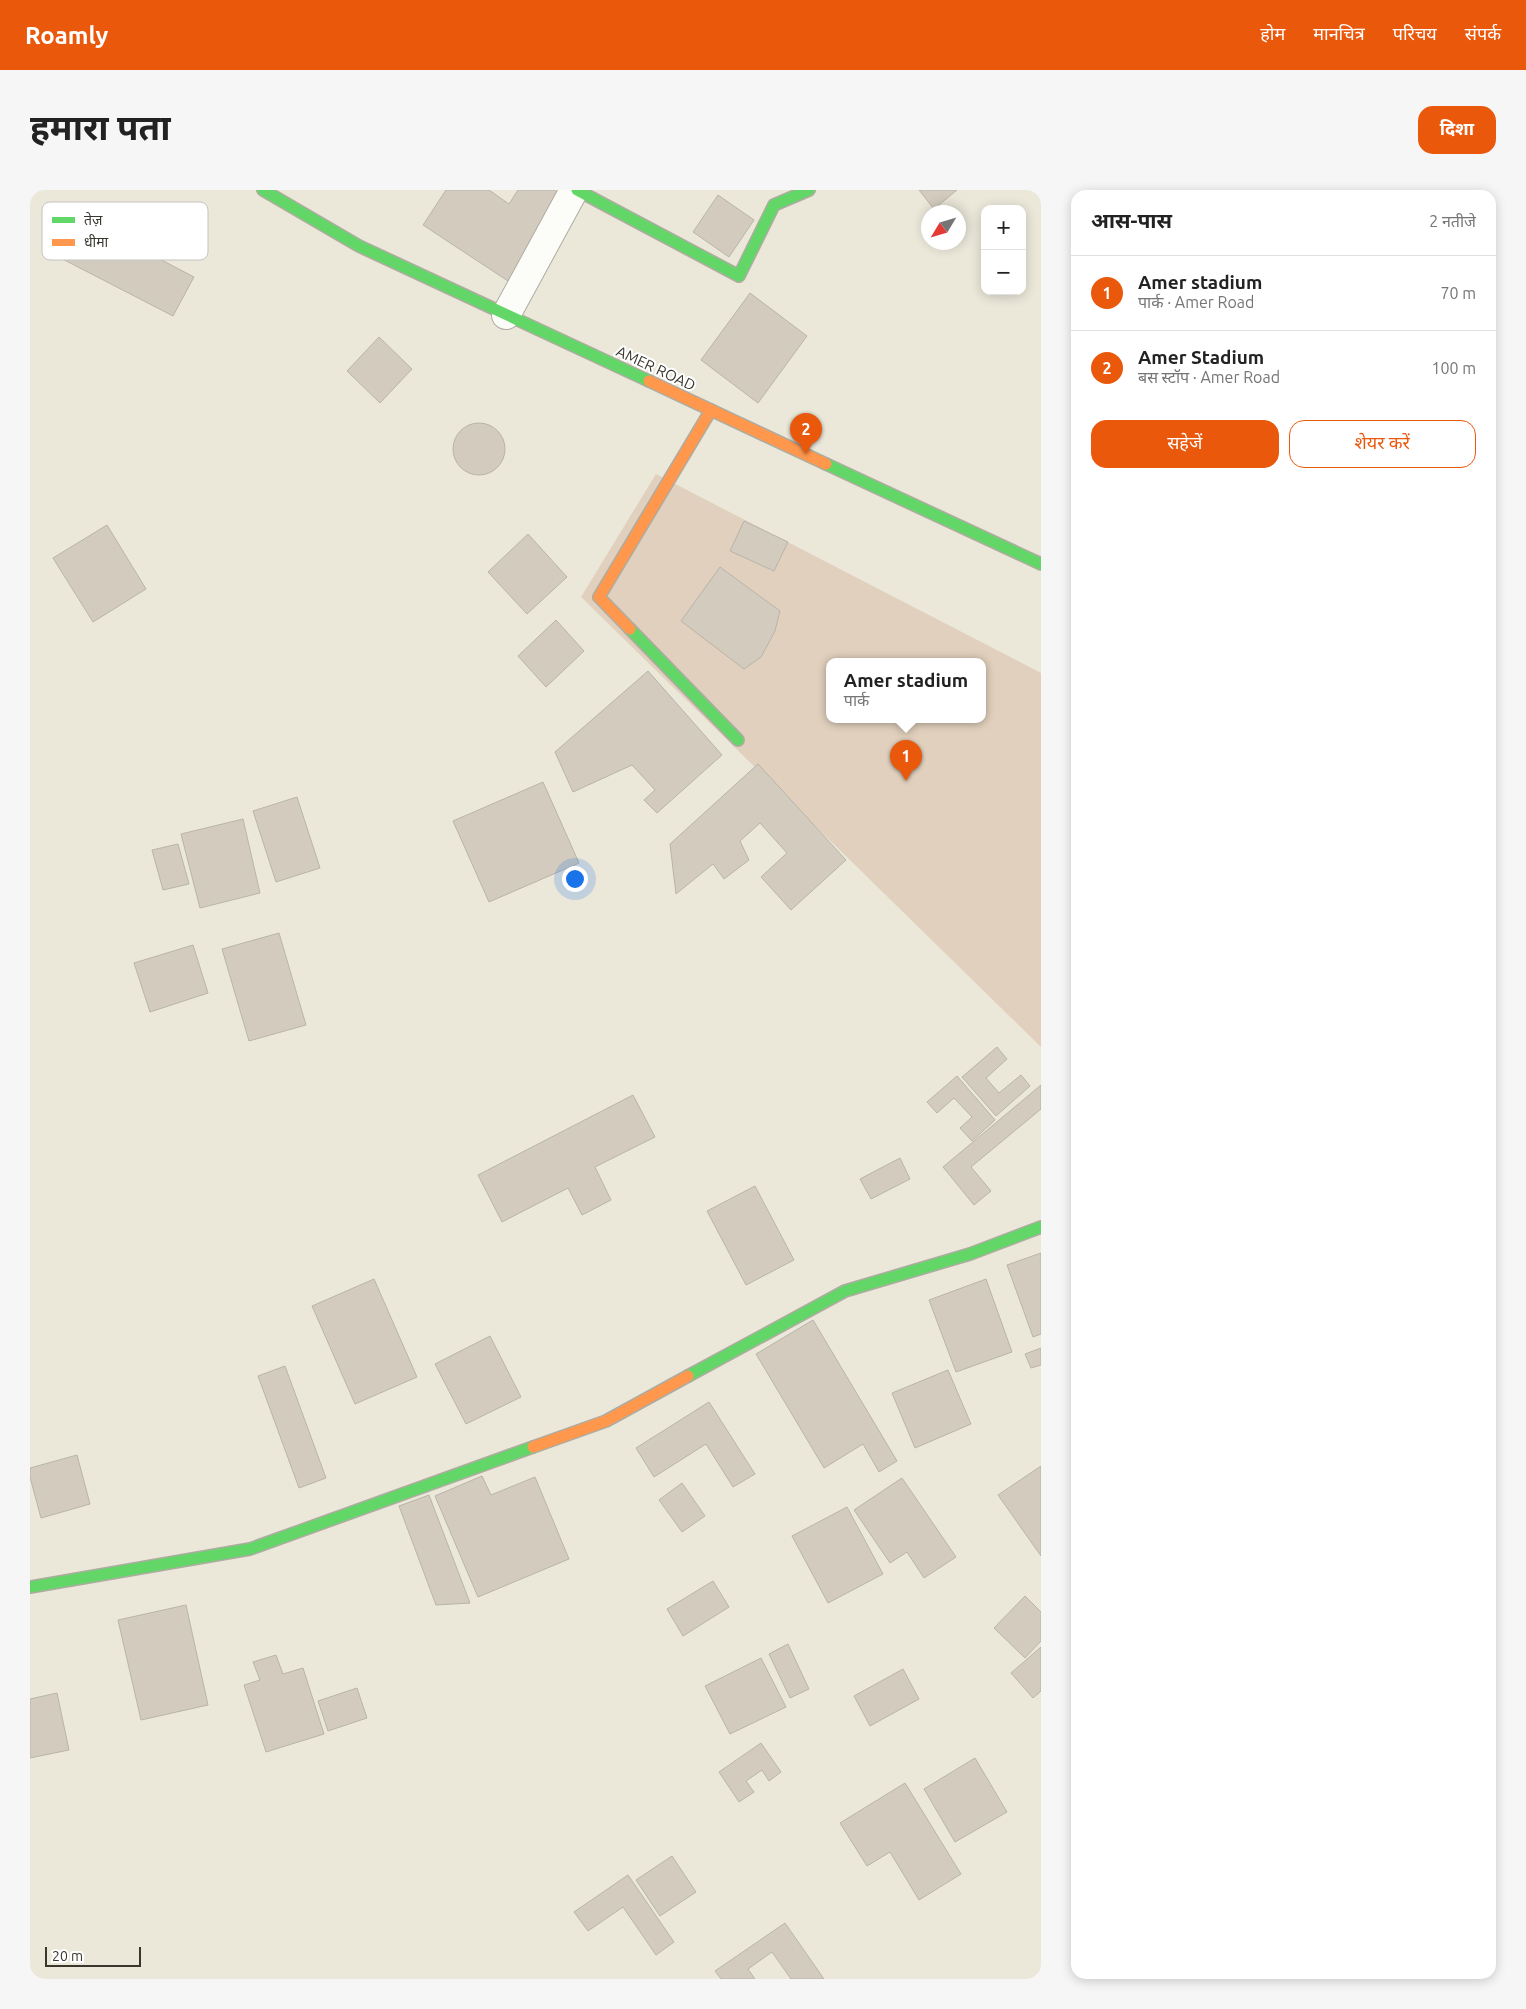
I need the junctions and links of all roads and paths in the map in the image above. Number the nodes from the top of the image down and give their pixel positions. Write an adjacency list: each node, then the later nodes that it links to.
1 (263, 190): 4 (street, AMER ROAD)
2 (575, 190): 3 (street); 4 (street)
3 (808, 190)
4 (506, 315): 5 (street, AMER ROAD)
5 (711, 410): 6 (street, AMER ROAD); 7 (street)
6 (1041, 564)
7 (738, 740)
8 (1041, 1227): 9 (street)
9 (30, 1587)

